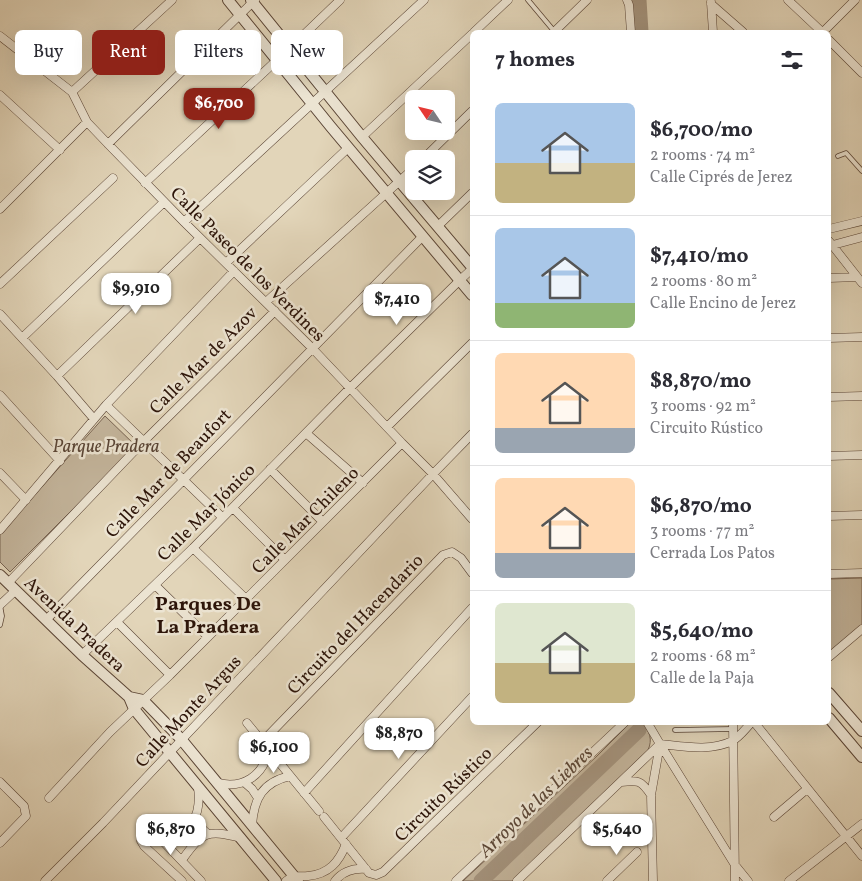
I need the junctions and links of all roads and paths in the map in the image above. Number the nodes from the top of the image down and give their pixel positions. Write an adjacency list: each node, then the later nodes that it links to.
1 (172, 0): 32 (street)
2 (228, 0): 13 (street)
3 (340, 0): 15 (street)
4 (424, 0): 33 (street)
5 (508, 0): 16 (street)
6 (528, 0): 17 (lane)
7 (587, 0): 18 (street)
8 (788, 0): 22 (street)
9 (856, 0): 23 (street)
10 (253, 1): 13 (street); 14 (street)
11 (711, 2): 20 (street); 21 (street)
12 (628, 3): 19 (street)
13 (240, 15): 27 (street); 39 (street)
14 (276, 30)
15 (309, 30)
16 (476, 30)
17 (552, 30)
18 (556, 30)
19 (631, 30)
20 (713, 30)
21 (741, 30)
22 (820, 30)
23 (824, 30)
24 (0, 36): 32 (street, Calle Paseo de los Verdines)
25 (470, 36): 38 (street)
26 (831, 42): 29 (street)
27 (271, 53)
28 (271, 66): 48 (street)
29 (862, 73)
30 (289, 75): 35 (street)
31 (311, 75): 33 (street)
32 (72, 92): 37 (street, Calle Paseo de los Verdines)
33 (325, 92): 35 (street); 38 (street)
34 (0, 95): 41 (street)
35 (313, 104): 40 (street); 54 (street)
36 (470, 113): 42 (street)
37 (87, 122): 39 (street, Calle Paseo de los Verdines); 41 (street)
38 (362, 137): 47 (street)
39 (108, 144): 48 (street, Calle Paseo de los Verdines)
40 (348, 148): 49 (street); 62 (street)
41 (60, 150): 52 (street)
42 (432, 150)
43 (838, 156): 44 (lane)
44 (862, 172)
45 (405, 177): 47 (street)
46 (113, 178): 69 (street)
47 (400, 182): 49 (street); 55 (street)
48 (145, 183): 51 (street, Calle Paseo de los Verdines)
49 (386, 193): 57 (street); 71 (street)
50 (470, 195): 55 (street)
51 (164, 202): 54 (street, Calle Paseo de los Verdines); 75 (street)
52 (0, 209)
53 (862, 221): 56 (street)
54 (184, 222): 59 (street, Calle Paseo de los Verdines)
55 (438, 226): 63 (street)
56 (831, 228)
57 (424, 236): 67 (street); 78 (street, Calle Mar de Beaufort)
58 (862, 237): 60 (street)
59 (200, 238): 62 (street, Calle Paseo de los Verdines); 79 (street)
60 (831, 244)
61 (831, 245): 68 (street)
62 (226, 263): 65 (street, Calle Paseo de los Verdines)
63 (470, 266)
64 (470, 270): 67 (street, Calle Mar Jónico)
65 (234, 271): 71 (street, Calle Paseo de los Verdines); 84 (street)
66 (831, 278): 68 (street)
67 (460, 280): 70 (street); 80 (street, Calle Mar Jónico)
68 (860, 280)
69 (0, 284)
70 (470, 292)
71 (266, 302): 72 (street, Calle Paseo de los Verdines)
72 (275, 311): 78 (street, Calle Paseo de los Verdines); 89 (street, Calle Mar de Azov)
73 (0, 314): 75 (street)
74 (862, 337): 76 (street)
75 (22, 338): 79 (street)
76 (831, 338)
77 (470, 345): 86 (street)
78 (312, 348): 80 (street, Calle Paseo de los Verdines); 97 (street, Calle Mar de Beaufort)
79 (57, 376): 85 (street)
80 (350, 388): 86 (street, Calle Paseo de los Verdines); 87 (street, Calle Mar Jónico)
81 (0, 395): 93 (street)
82 (862, 396): 83 (street)
83 (831, 397)
84 (106, 405): 85 (street); 89 (street)
85 (94, 419): 93 (street)
86 (387, 428): 90 (street, Calle Paseo de los Verdines)
87 (306, 433): 94 (street, Calle Mar Jónico); 98 (street)
88 (470, 436): 96 (street, Calle Monte Argus)
89 (143, 442): 97 (street); 113 (street, Calle Mar de Azov)
90 (402, 443): 96 (street, Calle Paseo de los Verdines); 98 (street, Calle Mar Chileno)
91 (831, 456): 92 (street)
92 (862, 456)
93 (60, 461): 99 (street)
94 (270, 469): 100 (street, Calle Mar Jónico); 105 (street)
95 (0, 473): 99 (street)
96 (433, 474): 104 (street, Calle Paseo de los Verdines); 142 (street, Calle Monte Argus)
97 (183, 480): 103 (street); 119 (street, Calle Mar de Beaufort)
98 (363, 483): 105 (street, Calle Mar Chileno)
99 (26, 500): 106 (street)
100 (233, 508): 103 (street, Calle Mar Jónico); 108 (street)
101 (862, 515): 102 (street)
102 (831, 516)
103 (222, 517): 107 (street, Calle Mar Jónico)
104 (470, 518)
105 (323, 522): 108 (street, Calle Mar Chileno)
106 (0, 530)
107 (193, 548): 114 (street, Calle Mar Jónico); 116 (street)
108 (285, 560): 116 (street, Calle Mar Chileno)
109 (470, 571): 144 (street, Circuito del Hacendario)
110 (862, 572): 111 (street)
111 (831, 574)
112 (0, 575): 113 (street, Avenida Pradera)
113 (8, 583): 115 (street, Avenida Pradera)
114 (155, 585): 120 (street, Calle Mar Jónico); 123 (street)
115 (15, 591): 117 (street); 119 (street, Avenida Pradera)
116 (246, 599): 123 (street, Calle Mar Chileno)
117 (0, 605): 121 (lane)
118 (470, 610): 156 (street)
119 (46, 620): 124 (street, Avenida Pradera)
120 (117, 622): 124 (street, Calle Mar Jónico); 126 (street)
121 (0, 625)
122 (862, 629): 125 (street)
123 (208, 637): 126 (street, Calle Mar Chileno)
124 (82, 655): 128 (street, Avenida Pradera)
125 (831, 655)
126 (170, 675): 130 (street, Calle Mar Chileno)
127 (831, 695): 141 (street)
128 (129, 697): 130 (street, Avenida Pradera); 131 (street, Avenida Pradera)
129 (470, 699): 167 (street)
130 (143, 700): 131 (street, Calle Mar Chileno); 142 (street)
131 (134, 709): 147 (street, Avenida Pradera); 158 (street, Calle Mar Chileno)
132 (831, 720): 148 (street)
133 (247, 723): 144 (street)
134 (535, 725): 174 (street, Circuito Rústico)
135 (622, 725): 182 (street)
136 (650, 725): 145 (street)
137 (750, 725): 143 (street)
138 (755, 725): 155 (street)
139 (733, 726): 140 (lane); 143 (street)
140 (675, 730)
141 (862, 731)
142 (182, 739): 147 (street, Calle Monte Argus); 153 (street)
143 (733, 741): 145 (street); 173 (street)
144 (262, 742): 146 (street)
145 (660, 744): 152 (street); 157 (street); 173 (street)
146 (269, 750): 149 (street); 151 (street)
147 (170, 752): 154 (street, Avenida Pradera); 177 (street, Calle Monte Argus)
148 (862, 757)
149 (290, 776): 156 (street); 159 (street)
150 (0, 782): 168 (street)
151 (244, 782): 153 (street); 159 (street)
152 (621, 782): 157 (street); 183 (street)
153 (218, 783): 163 (street)
154 (198, 787): 161 (street); 166 (street, Avenida Pradera)
155 (807, 789): 160 (street); 165 (street)
156 (304, 792): 167 (street)
157 (652, 795): 184 (street)
158 (49, 798)
159 (258, 798): 163 (street)
160 (774, 818)
161 (195, 819): 164 (street); 169 (street)
162 (862, 824): 165 (street)
163 (252, 825): 175 (street)
164 (208, 834): 166 (street); 172 (street)
165 (846, 837): 171 (street); 187 (street)
166 (241, 838): 180 (street, Avenida Pradera)
167 (344, 841): 174 (street); 175 (street)
168 (0, 843)
169 (166, 843): 172 (street); 178 (street)
170 (638, 852): 176 (street)
171 (862, 856)
172 (182, 860): 179 (street)
173 (735, 865): 185 (street); 186 (street)
174 (366, 869): 181 (street, Circuito Rústico)
175 (299, 879)
176 (610, 879)
177 (45, 881)
178 (182, 881)
179 (201, 881)
180 (276, 881)
181 (335, 881)
182 (456, 881)
183 (517, 881)
184 (653, 881)
185 (734, 881)
186 (748, 881)
187 (789, 881)

